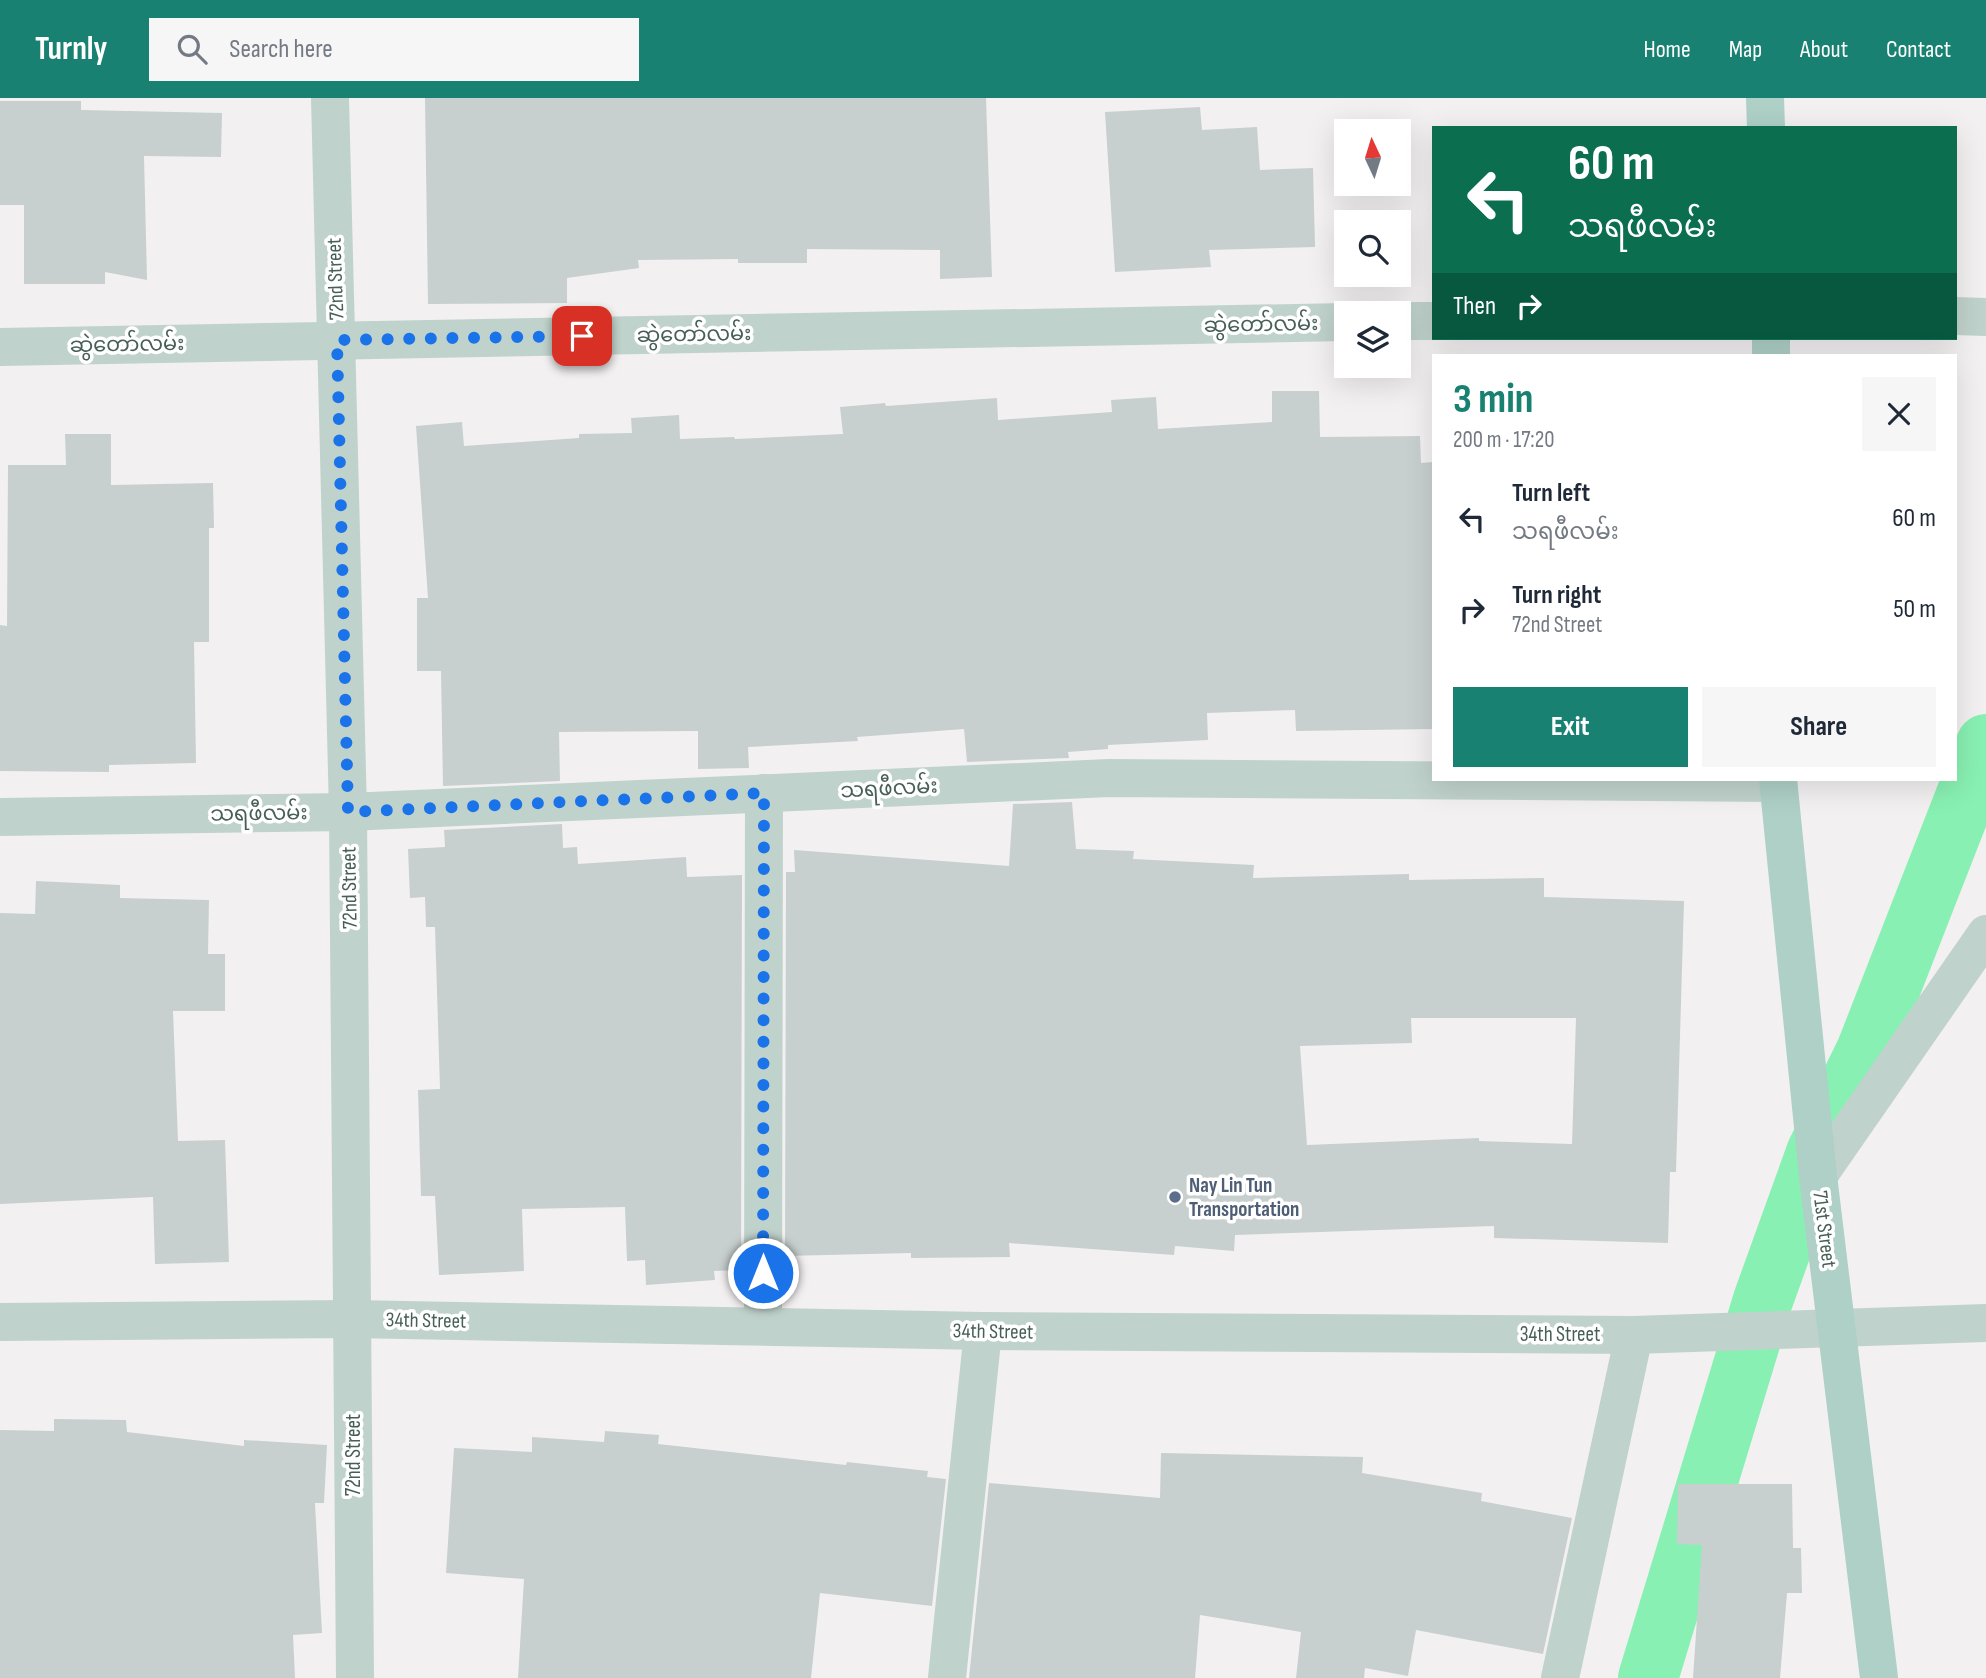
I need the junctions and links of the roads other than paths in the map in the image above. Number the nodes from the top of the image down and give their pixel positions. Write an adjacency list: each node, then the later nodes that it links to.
1 (330, 98): 9 (street, 72nd Street)
2 (1765, 98): 3 (main road)
3 (1766, 126)
4 (1957, 316): 5 (street)
5 (1986, 317)
6 (1411, 321): 7 (street)
7 (1432, 321)
8 (1334, 322): 9 (street, ဆွဲတော်လမ်း)
9 (337, 340): 10 (street, ဆွဲတော်လမ်း); 14 (street, 72nd Street)
10 (0, 346)
11 (1432, 779): 13 (street, သရဖီလမ်း)
12 (1778, 781): 17 (main road, 71st Street)
13 (764, 793): 14 (street, သရဖီလမ်း); 21 (street)
14 (348, 812): 15 (street, သရဖီလမ်း); 18 (street, 72nd Street)
15 (0, 817)
16 (1986, 934): 17 (street)
17 (1818, 1172): 22 (main road, 71st Street)
18 (352, 1319): 19 (street, 34th Street); 21 (street, 34th Street); 25 (street, 72nd Street)
19 (0, 1322)
20 (1986, 1323): 22 (street, 34th Street)
21 (763, 1326): 23 (street, 34th Street)
22 (1838, 1329): 24 (street, 34th Street); 28 (main road, 71st Street)
23 (983, 1331): 24 (street, 34th Street); 26 (street)
24 (1649, 1334): 27 (street)
25 (355, 1678)
26 (947, 1678)
27 (1560, 1678)
28 (1879, 1678)

